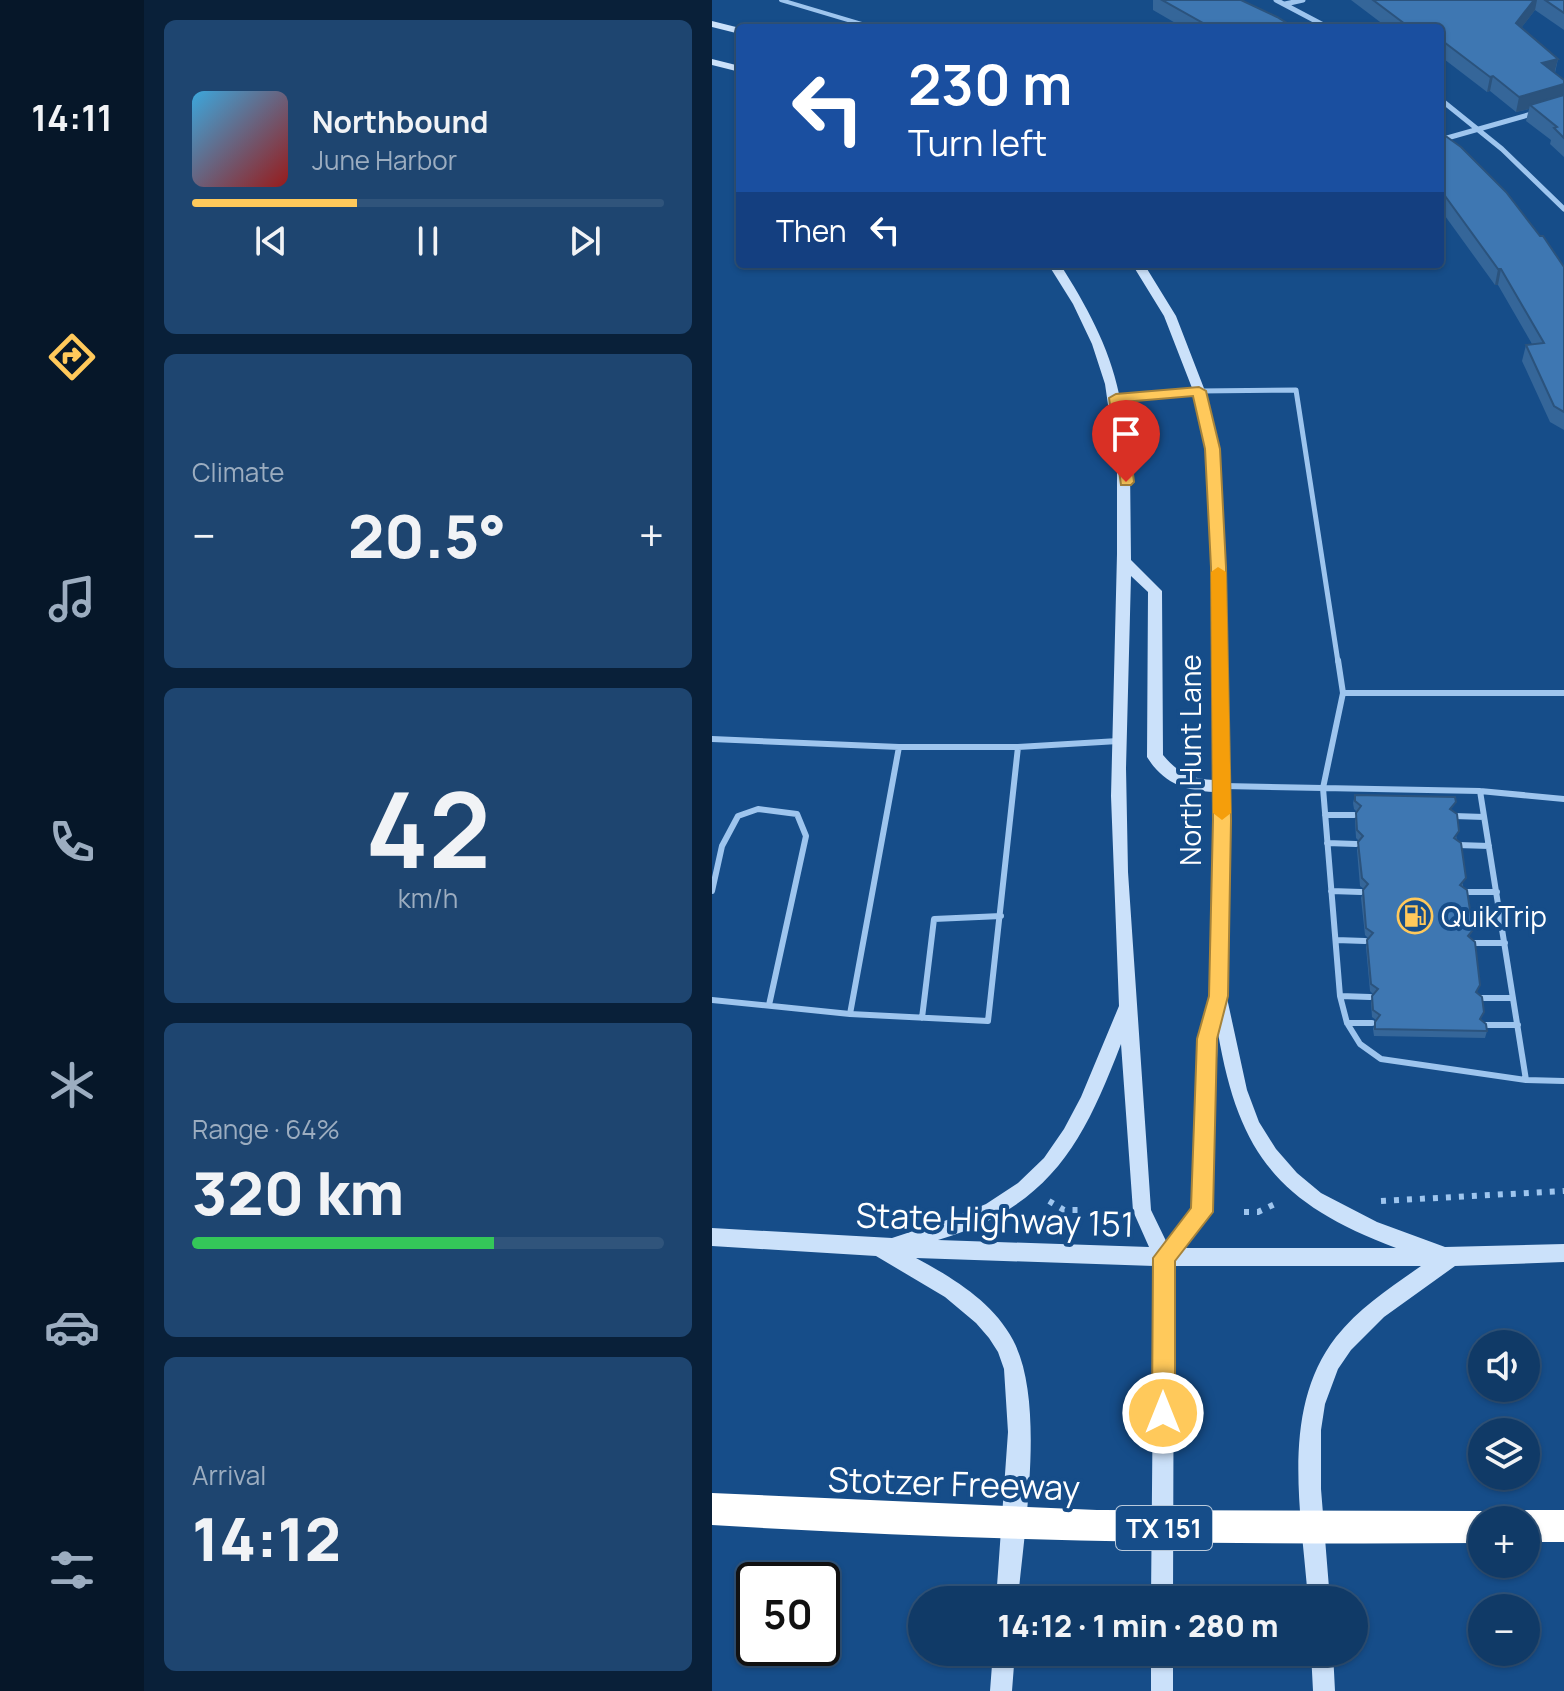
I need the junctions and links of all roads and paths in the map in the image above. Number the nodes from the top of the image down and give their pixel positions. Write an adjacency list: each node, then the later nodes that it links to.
1 (781, 0): 6 (lane)
2 (1276, 0): 4 (street)
3 (1303, 0): 4 (street)
4 (1284, 4): 7 (street)
5 (712, 24): 8 (main road)
6 (862, 24)
7 (1322, 24)
8 (736, 30)
9 (712, 62): 10 (main road)
10 (736, 68)
11 (1444, 102): 13 (street)
12 (1550, 109): 13 (street)
13 (1479, 129): 14 (street); 15 (street)
14 (1444, 139)
15 (1564, 209)
16 (1056, 268): 19 (main road)
17 (1140, 268): 18 (main road, North Hunt Lane)
18 (1199, 391): 19 (main road); 21 (lane); 27 (main road, North Hunt Lane)
19 (1116, 398): 20 (main road)
20 (1125, 562): 24 (main road); 27 (main road)
21 (1343, 693): 22 (lane); 28 (lane)
22 (1564, 693)
23 (712, 739): 25 (lane)
24 (1119, 741): 26 (lane); 56 (main road)
25 (899, 747): 26 (lane); 57 (lane)
26 (1018, 747): 44 (lane)
27 (1222, 786): 28 (lane); 49 (main road, North Hunt Lane)
28 (1323, 788): 29 (lane); 31 (lane)
29 (1480, 791): 30 (lane); 34 (lane)
30 (1564, 799)
31 (1325, 815): 32 (lane); 35 (lane)
32 (1354, 815)
33 (1454, 816): 34 (lane)
34 (1484, 817): 38 (lane)
35 (1327, 843): 36 (lane); 40 (lane)
36 (1356, 844)
37 (1458, 845): 38 (lane)
38 (1489, 846): 43 (lane)
39 (712, 891): 55 (lane)
40 (1331, 891): 41 (lane); 45 (lane)
41 (1361, 892)
42 (1464, 892): 43 (lane)
43 (1497, 892): 48 (lane)
44 (1001, 916): 58 (lane); 58 (lane)
45 (1336, 940): 46 (lane); 50 (lane)
46 (1365, 941)
47 (1472, 943): 48 (lane)
48 (1505, 943): 53 (lane)
49 (1219, 996): 78 (main road); 79 (main road, North Hunt Lane)
50 (1340, 996): 51 (lane); 59 (lane)
51 (1370, 997)
52 (1479, 998): 53 (lane)
53 (1513, 998): 62 (lane)
54 (712, 1000): 55 (lane)
55 (769, 1005): 57 (lane)
56 (1127, 1005): 76 (main road); 79 (main road)
57 (850, 1014): 58 (lane)
58 (922, 1018)
59 (1347, 1023): 60 (lane); 63 (lane)
60 (1372, 1023)
61 (1483, 1025): 62 (lane)
62 (1518, 1025): 63 (lane)
63 (1526, 1080): 64 (lane)
64 (1564, 1081)
65 (1564, 1191): 68 (path)
66 (1049, 1200): 69 (path)
67 (1281, 1201): 72 (path)
68 (1373, 1201)
69 (1064, 1210): 70 (path); 73 (path)
70 (1082, 1210)
71 (1244, 1212): 72 (path)
72 (1258, 1212): 74 (path)
73 (1064, 1223)
74 (1259, 1226)
75 (712, 1237): 76 (main road, State Highway 151)
76 (879, 1248): 79 (main road, State Highway 151); 84 (main road)
77 (1564, 1253): 78 (main road, State Highway 151)
78 (1451, 1257): 79 (main road, State Highway 151); 86 (main road)
79 (1164, 1258): 85 (main road)
80 (712, 1509): 83 (highway, Stotzer Freeway / TX 151)
81 (1540, 1526): 82 (highway)
82 (1564, 1526)
83 (1468, 1527)
84 (1008, 1586)
85 (1162, 1586)
86 (1318, 1586)
87 (1003, 1666): 90 (main road)
88 (1162, 1666): 91 (main road)
89 (1323, 1666): 92 (main road)
90 (1001, 1691)
91 (1162, 1691)
92 (1324, 1691)

